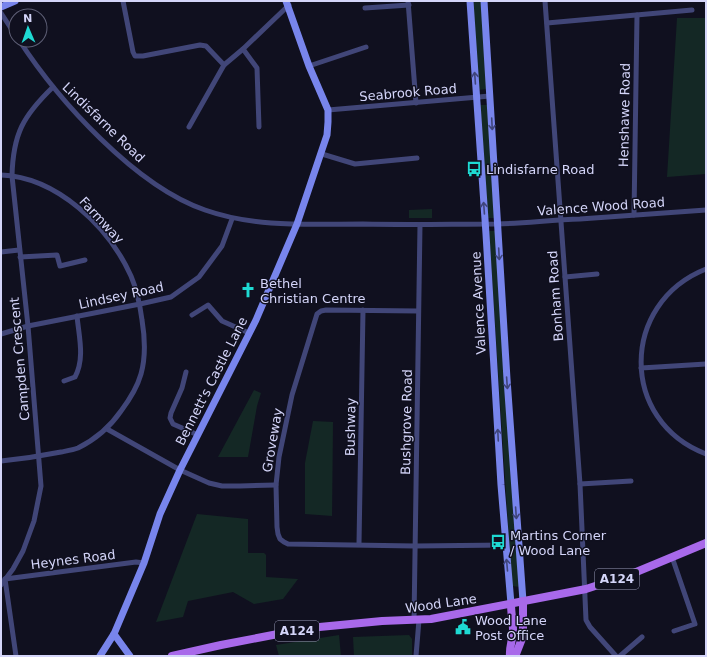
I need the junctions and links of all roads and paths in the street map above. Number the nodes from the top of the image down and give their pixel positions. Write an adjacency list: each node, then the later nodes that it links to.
1 (15, 1): 8 (street)
2 (123, 1): 18 (street)
3 (470, 1): 22 (street, Valence Avenue, one-way to 3)
4 (484, 1): 21 (street, Valence Avenue)
5 (545, 1): 13 (street, Bonham Road)
6 (287, 3): 17 (street); 19 (street, Bennett's Castle Lane)
7 (408, 3): 9 (street); 23 (street)
8 (1, 7)
9 (365, 8)
10 (692, 10): 12 (street)
11 (1, 13): 14 (street)
12 (637, 15): 13 (street); 32 (street, Henshawe Road)
13 (546, 23): 34 (street, Bonham Road)
14 (8, 24)
15 (366, 47): 19 (street)
16 (24, 48): 20 (street, Lindisfarne Road)
17 (243, 49): 18 (street); 25 (street)
18 (224, 65): 26 (street)
19 (309, 66): 24 (street, Bennett's Castle Lane)
20 (53, 87): 30 (street, Campden Crescent); 33 (street, Lindisfarne Road)
21 (490, 96): 22 (street, Seabrook Road); 37 (street, Valence Avenue, one-way to 37)
22 (476, 97): 23 (street, Seabrook Road); 36 (street, Valence Avenue, one-way to 22)
23 (416, 103): 24 (street, Seabrook Road)
24 (328, 110): 27 (street, Bennett's Castle Lane)
25 (259, 126)
26 (189, 127)
27 (322, 154): 28 (street); 35 (street, Bennett's Castle Lane)
28 (417, 158)
29 (1, 175): 30 (street, Farmway)
30 (12, 176): 39 (street, Campden Crescent); 46 (street, Farmway)
31 (706, 210): 32 (street, Valence Wood Road)
32 (634, 215): 34 (street, Valence Wood Road)
33 (232, 219): 35 (street, Lindisfarne Road); 46 (street, Lindsey Road)
34 (561, 220): 37 (street, Valence Wood Road); 45 (street, Bonham Road)
35 (297, 224): 38 (street, Lindisfarne Road); 52 (street, Bennett's Castle Lane)
36 (485, 224): 37 (street, Lindisfarne Road); 38 (street, Lindisfarne Road); 70 (street, Valence Avenue, one-way to 36)
37 (498, 224): 76 (street, Valence Avenue, one-way to 76)
38 (420, 225): 48 (street, Bushgrove Road)
39 (19, 250): 40 (street); 41 (street, Campden Crescent)
40 (1, 252)
41 (20, 257): 42 (street); 51 (street, Campden Crescent)
42 (85, 260)
43 (706, 270): 55 (street)
44 (597, 274): 45 (street)
45 (565, 277): 65 (street, Bonham Road)
46 (140, 304): 50 (street, Lindsey Road); 58 (street, Farmway)
47 (363, 310): 48 (street, Groveway); 66 (street, Groveway); 68 (street, Bushway)
48 (418, 311): 69 (street, Bushgrove Road)
49 (192, 315): 52 (street)
50 (77, 316): 51 (street, Lindsey Road); 57 (street)
51 (28, 326): 53 (street, Lindsey Road); 61 (street, Campden Crescent)
52 (249, 333): 59 (street, Bennett's Castle Lane)
53 (1, 334)
54 (706, 364): 55 (street)
55 (641, 368): 60 (street)
56 (186, 372): 59 (street)
57 (64, 381)
58 (107, 429): 61 (street, Farmway); 63 (street)
59 (198, 435): 63 (street, Bennett's Castle Lane)
60 (706, 454)
61 (40, 456): 62 (street, Farmway); 73 (street, Campden Crescent)
62 (1, 461)
63 (180, 470): 66 (street); 72 (street, Bennett's Castle Lane)
64 (632, 481): 65 (street)
65 (580, 484): 75 (street, Bonham Road)
66 (276, 485): 68 (street, Groveway)
67 (706, 543): 71 (main road, Wood Lane / A124)
68 (359, 544): 69 (street, Groveway)
69 (415, 546): 70 (street, Groveway); 78 (street, Bushgrove Road)
70 (506, 546): 77 (street, Valence Avenue, one-way to 70)
71 (672, 557): 75 (main road, Wood Lane / A124); 79 (street)
72 (144, 563): 73 (street, Heynes Road); 80 (street, Bennett's Castle Lane)
73 (3, 578): 74 (street, Campden Crescent); 82 (street)
74 (1, 585)
75 (586, 589): 76 (main road, Wood Lane / A124); 89 (street, Bonham Road)
76 (523, 601): 77 (main road, Wood Lane / A124); 88 (main road)
77 (510, 604): 78 (main road, Wood Lane / A124); 87 (main road)
78 (416, 620): 85 (main road, Wood Lane / A124); 86 (street, Bushgrove Road)
79 (674, 631)
80 (114, 634): 83 (street, Bennett's Castle Lane); 84 (street)
81 (642, 636): 90 (street)
82 (16, 656)
83 (100, 656)
84 (130, 656)
85 (172, 656)
86 (416, 656)
87 (510, 656)
88 (514, 656)
89 (616, 656)
90 (620, 656)

